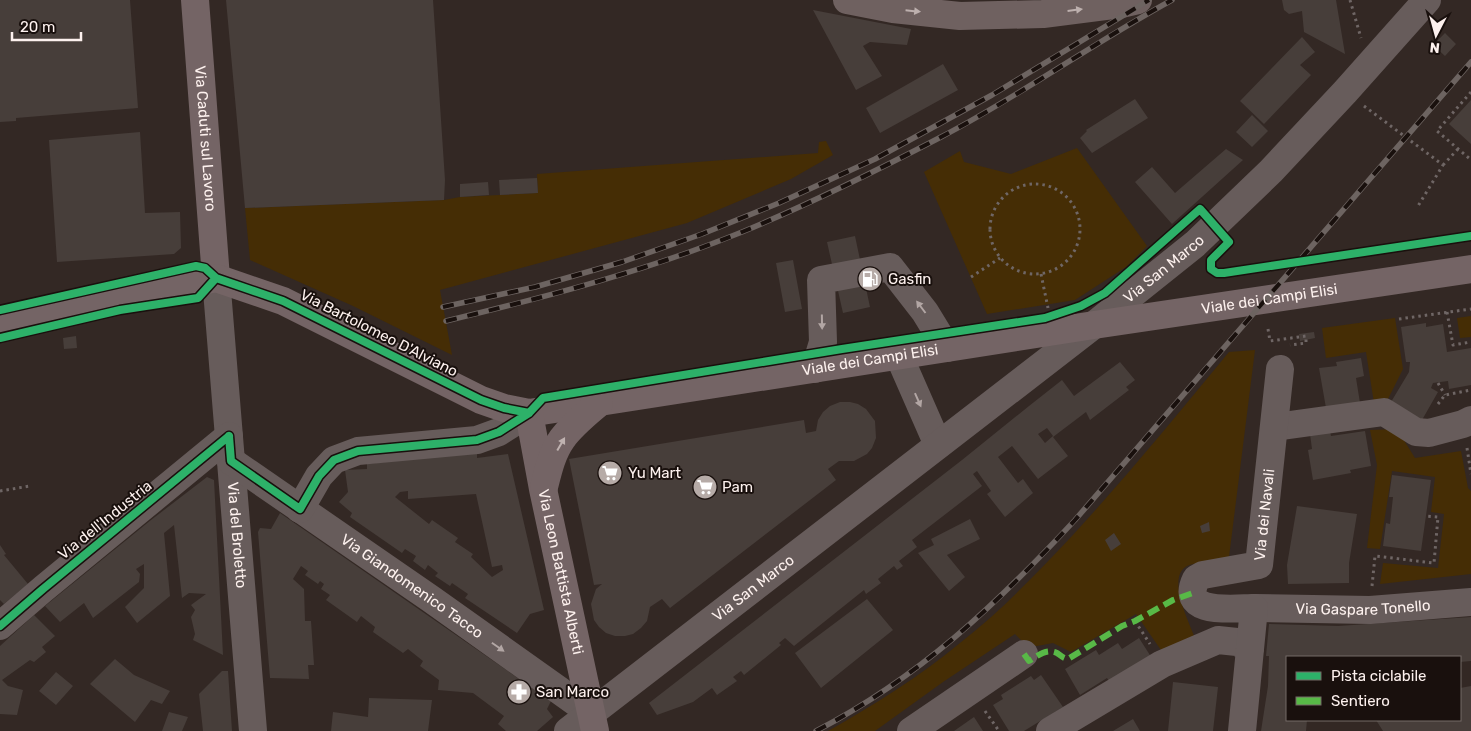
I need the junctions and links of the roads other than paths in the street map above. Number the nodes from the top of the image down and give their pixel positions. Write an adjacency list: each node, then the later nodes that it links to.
1 (195, 0): 6 (main road, Via Caduti sul Lavoro)
2 (847, 0): 3 (highway, one-way to 3)
3 (1138, 0)
4 (1427, 0): 8 (street, Via San Marco)
5 (1471, 269): 8 (main road, Viale dei Campi Elisi)
6 (216, 278): 7 (main road); 14 (main road, Via Bartolomeo D'Alviano); 18 (street, Via del Broletto)
7 (0, 324)
8 (1094, 325): 9 (main road, Viale dei Campi Elisi); 17 (street, Via San Marco)
9 (947, 348): 10 (main road, Viale dei Campi Elisi); 11 (street, one-way to 11)
10 (899, 356): 11 (main road, Viale dei Campi Elisi); 17 (street, one-way to 17)
11 (815, 369): 13 (main road, Viale dei Campi Elisi)
12 (1280, 369): 16 (street, Via dei Navali)
13 (599, 403): 14 (main road, Viale dei Campi Elisi); 19 (main road, one-way to 13)
14 (529, 414): 19 (main road, Via Leon Battista Alberti); 20 (street, Viale dei Campi Elisi)
15 (1471, 420): 16 (street)
16 (1275, 427): 22 (street, Via dei Navali)
17 (938, 445): 26 (street, Via San Marco)
18 (230, 448): 20 (street, Via Giandomenico Tacco); 23 (street, Via dell'Industria); 27 (street, Via del Broletto)
19 (543, 489): 26 (main road, Via Leon Battista Alberti)
20 (300, 509): 26 (street, Via Giandomenico Tacco, one-way to 26)
21 (1471, 602): 22 (street, Via Gaspare Tonello)
22 (1254, 608): 24 (street)
23 (0, 626)
24 (1250, 648): 30 (street); 31 (street)
25 (1024, 654): 29 (street)
26 (593, 722): 28 (street, Via San Marco)
27 (254, 731)
28 (568, 731)
29 (911, 731)
30 (1050, 731)
31 (1242, 731)

